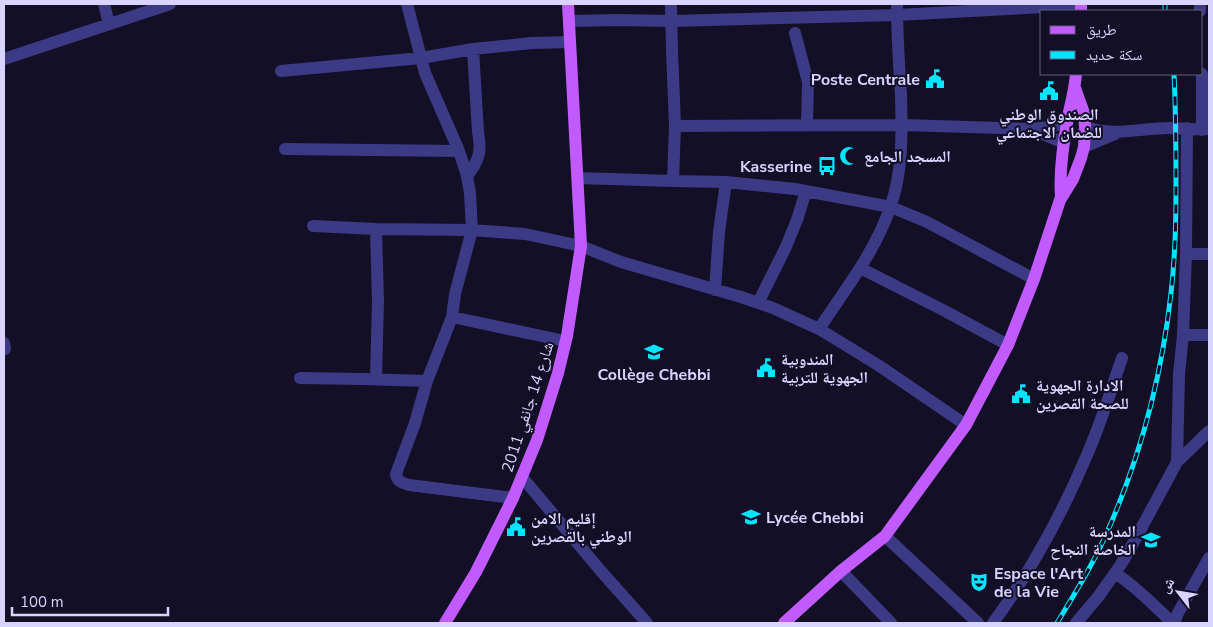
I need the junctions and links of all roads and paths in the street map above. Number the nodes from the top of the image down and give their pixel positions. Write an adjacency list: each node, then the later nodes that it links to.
1 (104, 4): 12 (street)
2 (170, 4): 12 (street)
3 (407, 4): 16 (street)
4 (568, 4): 10 (main road, شارع 14 جانفي 2011)
5 (671, 4): 11 (street)
6 (796, 4): 9 (street)
7 (1081, 7): 8 (street)
8 (897, 9): 9 (street); 24 (street)
9 (796, 17): 11 (street)
10 (569, 21): 11 (street); 14 (main road, شارع 14 جانفي 2011)
11 (672, 21): 25 (street)
12 (109, 24): 17 (street)
13 (795, 33): 23 (street)
14 (570, 42): 15 (street); 36 (main road, شارع 14 جانفي 2011)
15 (473, 49): 16 (street); 35 (street)
16 (421, 58): 18 (street); 34 (street)
17 (4, 59)
18 (282, 71)
19 (1076, 75): 21 (main road)
20 (1202, 75): 29 (street)
21 (1075, 88): 22 (main road); 26 (main road)
22 (1067, 122): 26 (main road); 28 (street); 31 (main road)
23 (808, 124): 24 (street); 25 (street)
24 (902, 125): 28 (street); 41 (street)
25 (675, 126): 37 (street)
26 (1085, 127): 30 (street); 32 (main road)
27 (1187, 128): 29 (street); 30 (street); 46 (street)
28 (1031, 130): 31 (street)
29 (1206, 130)
30 (1122, 132): 32 (street)
31 (1064, 143): 32 (main road); 40 (main road)
32 (1084, 147): 40 (main road)
33 (284, 148): 34 (street)
34 (459, 150): 35 (street)
35 (467, 176): 44 (street)
36 (578, 178): 37 (street); 45 (main road, شارع 14 جانفي 2011)
37 (673, 181): 38 (street)
38 (726, 182): 39 (street); 50 (street)
39 (806, 191): 41 (street); 51 (street)
40 (1062, 197): 49 (main road)
41 (891, 207): 48 (street); 49 (street)
42 (313, 226): 43 (street)
43 (376, 229): 44 (street); 60 (street)
44 (472, 230): 45 (street); 52 (street)
45 (581, 246): 50 (street); 56 (main road, شارع 14 جانفي 2011)
46 (1186, 254): 47 (street); 54 (street)
47 (1209, 254)
48 (860, 268): 53 (street); 57 (street)
49 (1034, 279): 57 (main road)
50 (715, 290): 51 (street)
51 (758, 303): 53 (street)
52 (452, 317): 56 (street); 61 (street)
53 (819, 329): 62 (street)
54 (1183, 335): 55 (street); 64 (street)
55 (1206, 335)
56 (566, 341): 65 (main road, شارع 14 جانفي 2011)
57 (1008, 345): 62 (main road)
58 (1122, 358): 76 (street)
59 (300, 378): 60 (street)
60 (376, 379): 61 (street)
61 (427, 381): 66 (street)
62 (966, 425): 67 (main road)
63 (1209, 431): 64 (street)
64 (1177, 462): 70 (street)
65 (522, 477): 66 (main road, شارع 14 جانفي 2011); 72 (street)
66 (513, 498): 71 (main road, شارع 14 جانفي 2011)
67 (885, 536): 69 (main road); 75 (street)
68 (1209, 558): 78 (street)
69 (841, 571): 73 (main road); 74 (street)
70 (1115, 572): 77 (street); 78 (street)
71 (445, 623)
72 (647, 623)
73 (784, 623)
74 (891, 623)
75 (978, 623)
76 (993, 623)
77 (1076, 623)
78 (1173, 623)

